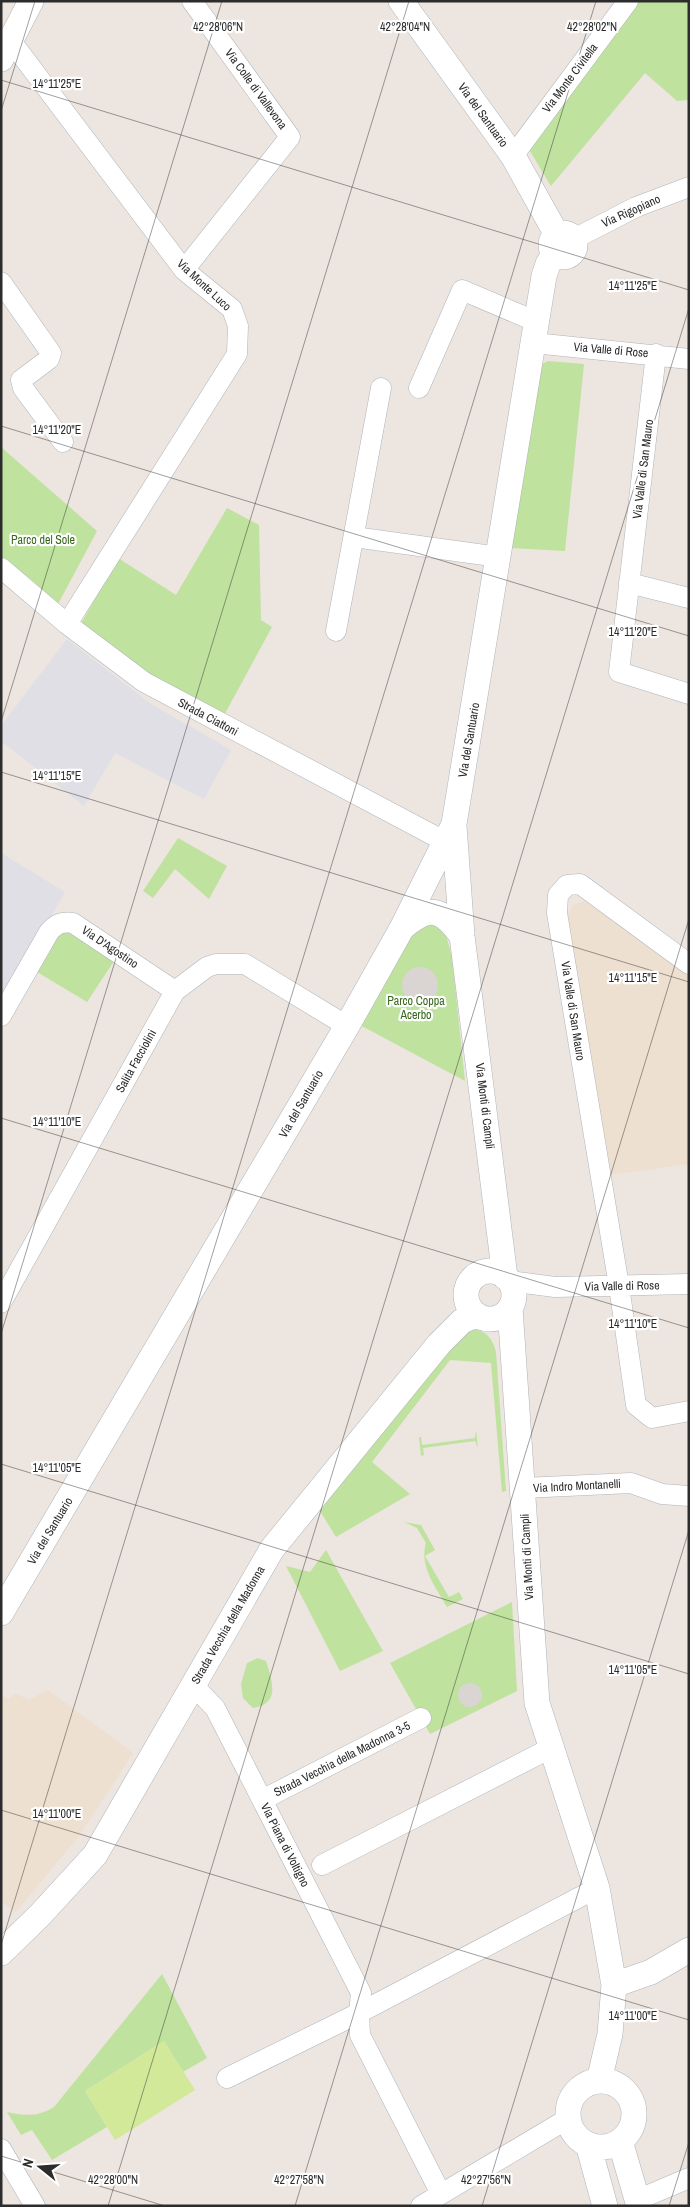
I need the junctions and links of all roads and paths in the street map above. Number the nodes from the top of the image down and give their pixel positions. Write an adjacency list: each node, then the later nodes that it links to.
1 (31, 1): 5 (street)
2 (192, 1): 9 (street, Via Colle di Vallevona)
3 (401, 1): 6 (street, Via del Santuario)
4 (628, 1): 6 (street, Via Monte Civitella)
5 (6, 50): 9 (street, Via Monte Luco)
6 (513, 156): 8 (street, Via del Santuario)
7 (689, 186): 8 (street, Via Rigopiano)
8 (562, 242): 11 (street, Via del Santuario)
9 (184, 270): 22 (street, Via Monte Luco)
10 (1, 282): 16 (street)
11 (536, 332): 12 (street, Via Valle di Rose); 15 (street); 18 (street, Via del Santuario)
12 (656, 354): 13 (street, Via Valle di Rose); 20 (street, Via Valle di San Mauro)
13 (689, 359)
14 (380, 388): 17 (street)
15 (419, 388)
16 (63, 442)
17 (354, 538): 18 (street); 23 (street)
18 (500, 557): 25 (street, Via del Santuario)
19 (1, 568): 22 (street, Strada Ciattoni)
20 (629, 583): 21 (street); 24 (street, Via Valle di San Mauro)
21 (689, 598)
22 (67, 624): 25 (street, Strada Ciattoni)
23 (336, 632)
24 (689, 694)
25 (448, 838): 26 (street, Via del Santuario); 27 (street, Via Monti di Campli)
26 (402, 928): 27 (street); 31 (street, Via del Santuario)
27 (462, 936): 34 (street, Via Monti di Campli)
28 (689, 964): 33 (street, Via Valle di San Mauro)
29 (175, 991): 30 (street, Via D'Agostino); 31 (street, Salita Facciolini); 35 (street, Salita Facciolini)
30 (1, 1016)
31 (347, 1026): 39 (street, Via del Santuario)
32 (689, 1284): 33 (street, Via Valle di Rose)
33 (619, 1286): 34 (street, Via Valle di Rose); 36 (street)
34 (501, 1300): 37 (street, Via Monti di Campli); 40 (street, Strada Vecchia della Madonna)
35 (1, 1302)
36 (689, 1411)
37 (523, 1488): 38 (street, Via Indro Montanelli); 42 (street, Via Monti di Campli)
38 (689, 1496)
39 (1, 1613)
40 (193, 1685): 43 (street, Via Piana di Voltigno); 47 (street, Strada Vecchia della Madonna)
41 (421, 1718): 43 (street, Strada Vecchia della Madonna 3-5)
42 (551, 1748): 44 (street); 45 (street, Via Monti di Campli)
43 (262, 1800): 49 (street, Via Piana di Voltigno)
44 (322, 1865)
45 (597, 1888): 48 (street, Via Monti di Campli); 49 (street)
46 (689, 1950): 48 (street)
47 (1, 1953)
48 (614, 1985): 51 (street, Via Monti di Campli)
49 (359, 2013): 50 (street); 57 (street, Via Piana di Voltigno)
50 (227, 2078)
51 (599, 2081): 52 (street); 53 (street)
52 (569, 2118): 54 (street); 57 (street)
53 (620, 2141): 54 (street); 58 (street)
54 (588, 2144): 61 (street)
55 (1, 2149): 59 (street)
56 (689, 2178): 58 (street)
57 (441, 2194): 60 (street)
58 (638, 2203)
59 (34, 2206)
60 (421, 2206)
61 (605, 2206)

